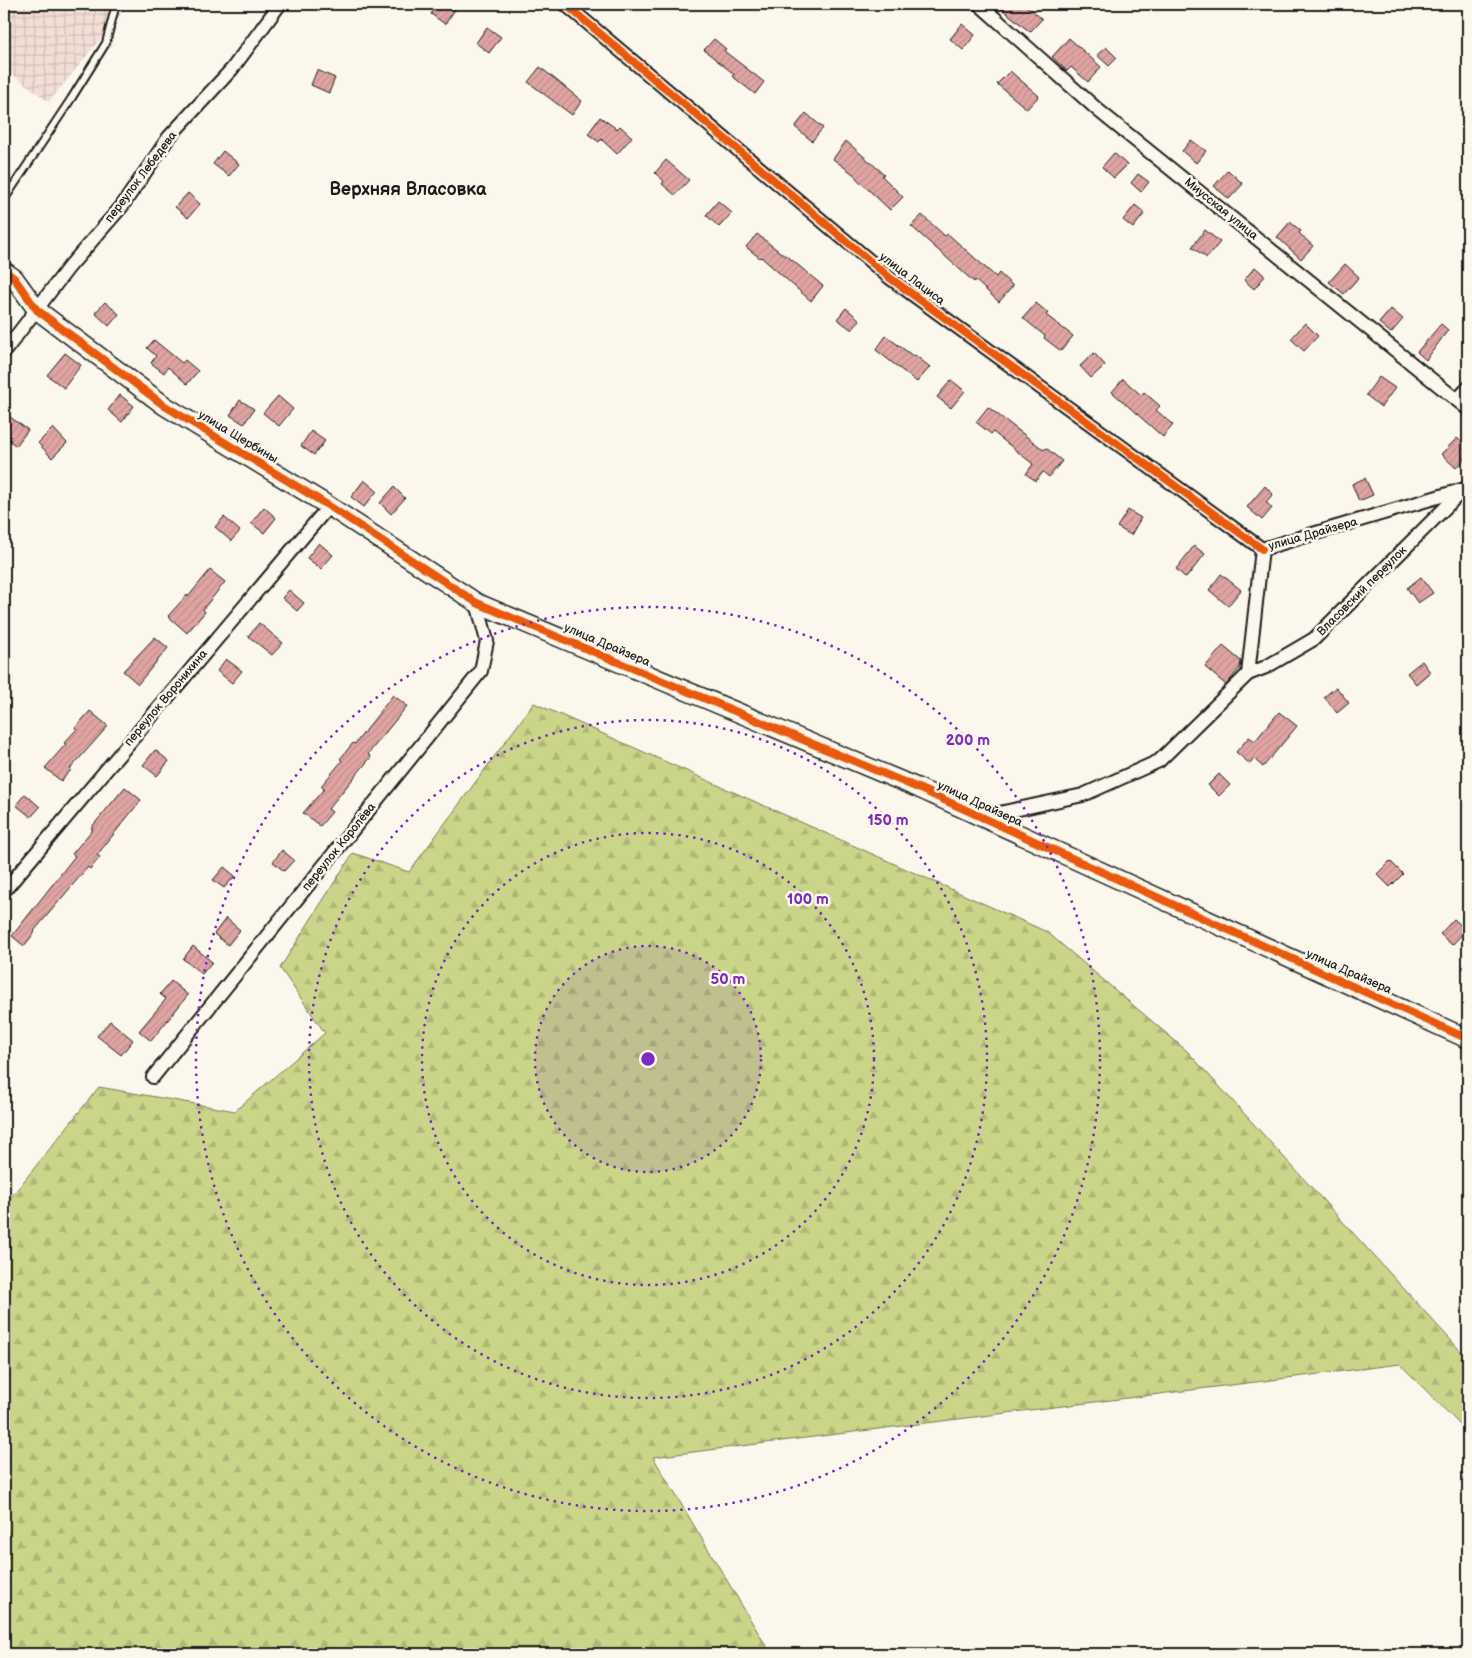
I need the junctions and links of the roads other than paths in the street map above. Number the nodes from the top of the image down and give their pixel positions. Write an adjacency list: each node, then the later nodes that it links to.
1 (116, 4): 5 (lane)
2 (280, 4): 7 (street, переулок Лебедева)
3 (565, 4): 14 (street, улица Лациса)
4 (979, 4): 10 (street, Миусская улица)
5 (4, 200)
6 (4, 271): 7 (street, улица Щербины)
7 (37, 310): 8 (street, переулок Лебедева); 13 (street, улица Щербины)
8 (4, 352)
9 (1468, 388): 10 (street)
10 (1457, 400): 11 (street, Миусская улица)
11 (1468, 409)
12 (1466, 489): 14 (street, улица Драйзера); 16 (street, Власовский переулок)
13 (329, 506): 15 (street, улица Щербины); 18 (street, переулок Воронихина)
14 (1262, 549): 16 (street, улица Драйзера)
15 (477, 603): 17 (street, улица Драйзера); 20 (street, переулок Королёва)
16 (1248, 674): 17 (street, улица Драйзера)
17 (981, 817): 19 (street, улица Драйзера)
18 (4, 891)
19 (1468, 1039)
20 (153, 1077)

